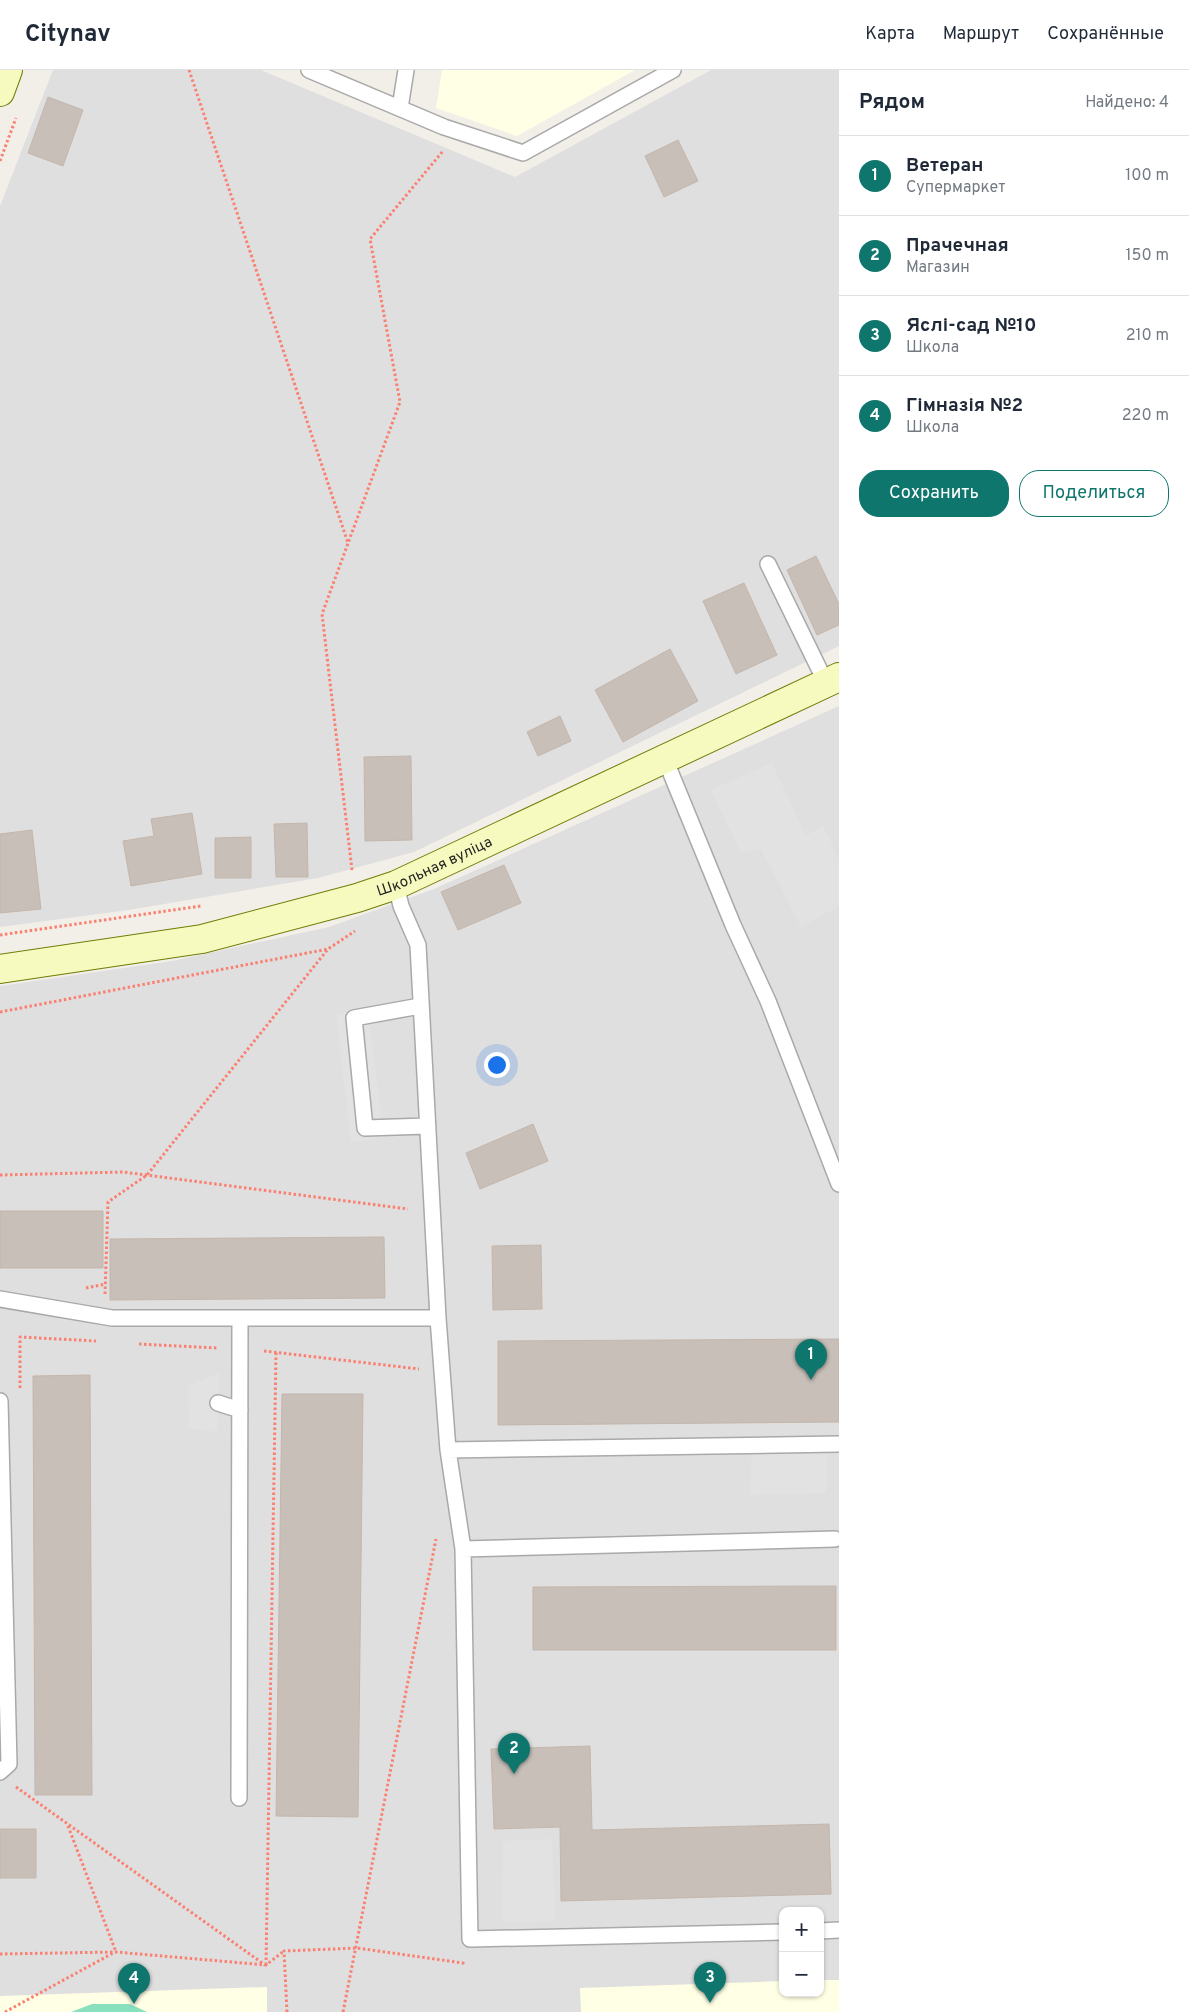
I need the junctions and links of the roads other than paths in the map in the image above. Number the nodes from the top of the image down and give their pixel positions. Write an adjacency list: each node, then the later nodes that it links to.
1 (8, 70): 5 (street)
2 (309, 70): 6 (lane)
3 (406, 70): 6 (lane)
4 (673, 70): 6 (lane)
5 (0, 92)
6 (400, 108)
7 (768, 564): 8 (lane)
8 (832, 680): 9 (street, Школьная вуліца)
9 (665, 759): 10 (street, Школьная вуліца); 14 (lane)
10 (396, 885): 11 (street, Школьная вуліца); 12 (lane)
11 (0, 969)
12 (420, 1006): 13 (lane); 13 (lane)
13 (428, 1126): 17 (lane)
14 (839, 1184)
15 (0, 1299): 16 (lane)
16 (240, 1318): 17 (lane); 20 (lane)
17 (438, 1318): 22 (lane)
18 (0, 1402): 25 (lane)
19 (218, 1403): 20 (lane)
20 (240, 1410): 27 (lane)
21 (839, 1444): 22 (lane)
22 (448, 1450): 24 (lane)
23 (835, 1539): 24 (lane)
24 (463, 1549): 30 (lane)
25 (3, 1668): 26 (lane)
26 (0, 1772)
27 (239, 1798)
28 (839, 1930): 29 (lane)
29 (824, 1931)
30 (779, 1932)

